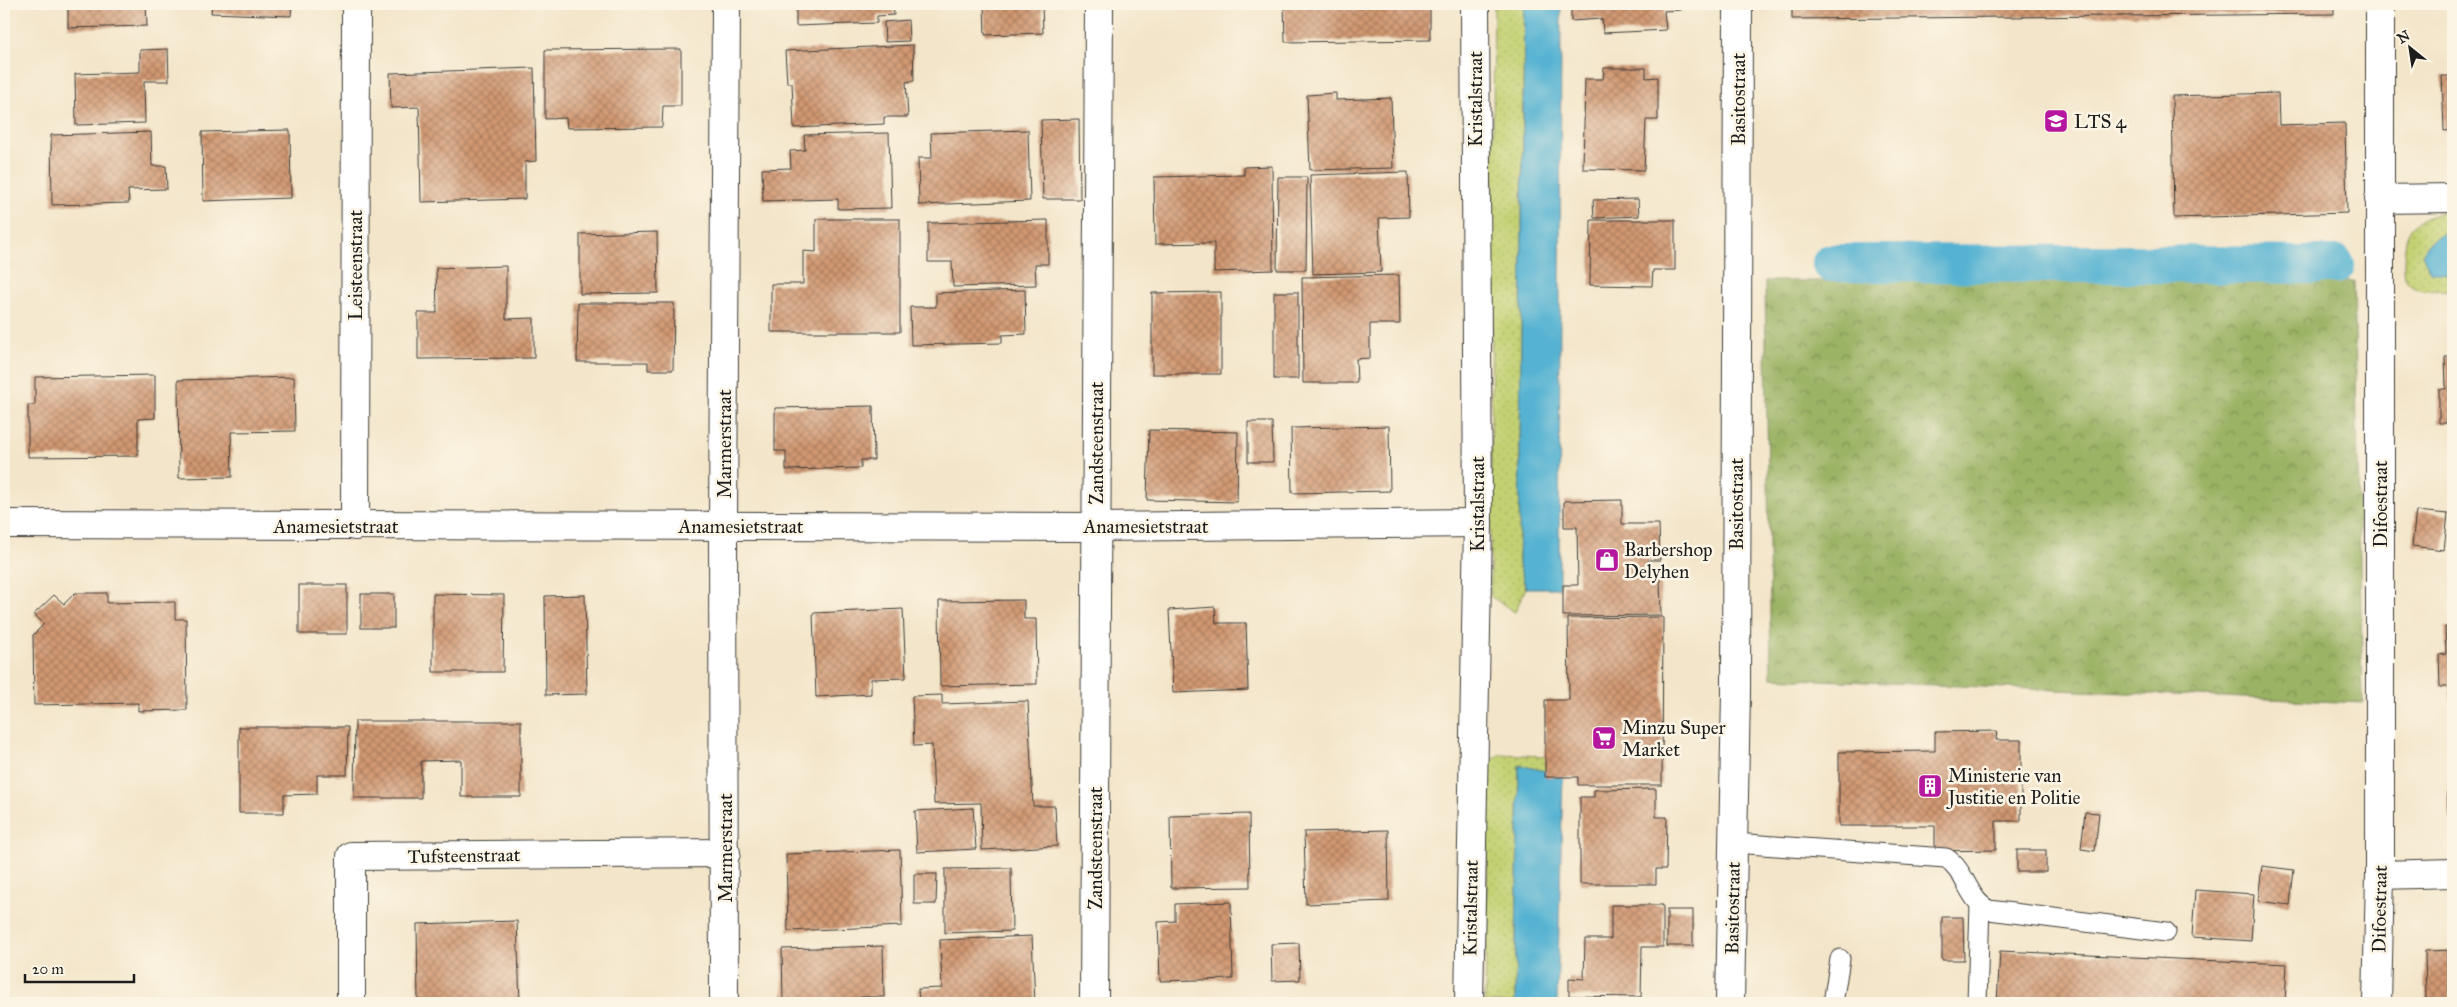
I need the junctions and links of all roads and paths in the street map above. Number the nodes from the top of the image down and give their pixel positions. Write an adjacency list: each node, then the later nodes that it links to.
1 (356, 4): 11 (street, Leisteenstraat)
2 (726, 4): 12 (street, Marmerstraat)
3 (1099, 4): 13 (street, Zandsteenstraat)
4 (1475, 4): 9 (street, Kristalstraat)
5 (1738, 4): 14 (street, Basitostraat)
6 (2380, 4): 8 (street, Difoestraat)
7 (2453, 198): 8 (street)
8 (2380, 199): 17 (street, Difoestraat)
9 (1478, 523): 13 (street, Anamesietstraat); 24 (street, Kristalstraat)
10 (4, 524): 11 (street, Anamesietstraat)
11 (355, 526): 12 (street, Anamesietstraat)
12 (724, 526): 13 (street, Anamesietstraat); 15 (street, Marmerstraat)
13 (1095, 527): 23 (street, Zandsteenstraat)
14 (1734, 843): 18 (lane); 25 (street, Basitostraat)
15 (726, 853): 21 (street, Tufsteenstraat); 22 (street, Marmerstraat)
16 (2453, 873): 17 (street)
17 (2380, 874): 28 (street, Difoestraat)
18 (1980, 904): 19 (lane); 27 (lane)
19 (2166, 932)
20 (1840, 959): 26 (lane)
21 (351, 1003)
22 (724, 1003)
23 (1094, 1003)
24 (1469, 1003)
25 (1730, 1003)
26 (1834, 1003)
27 (1978, 1003)
28 (2377, 1003)

